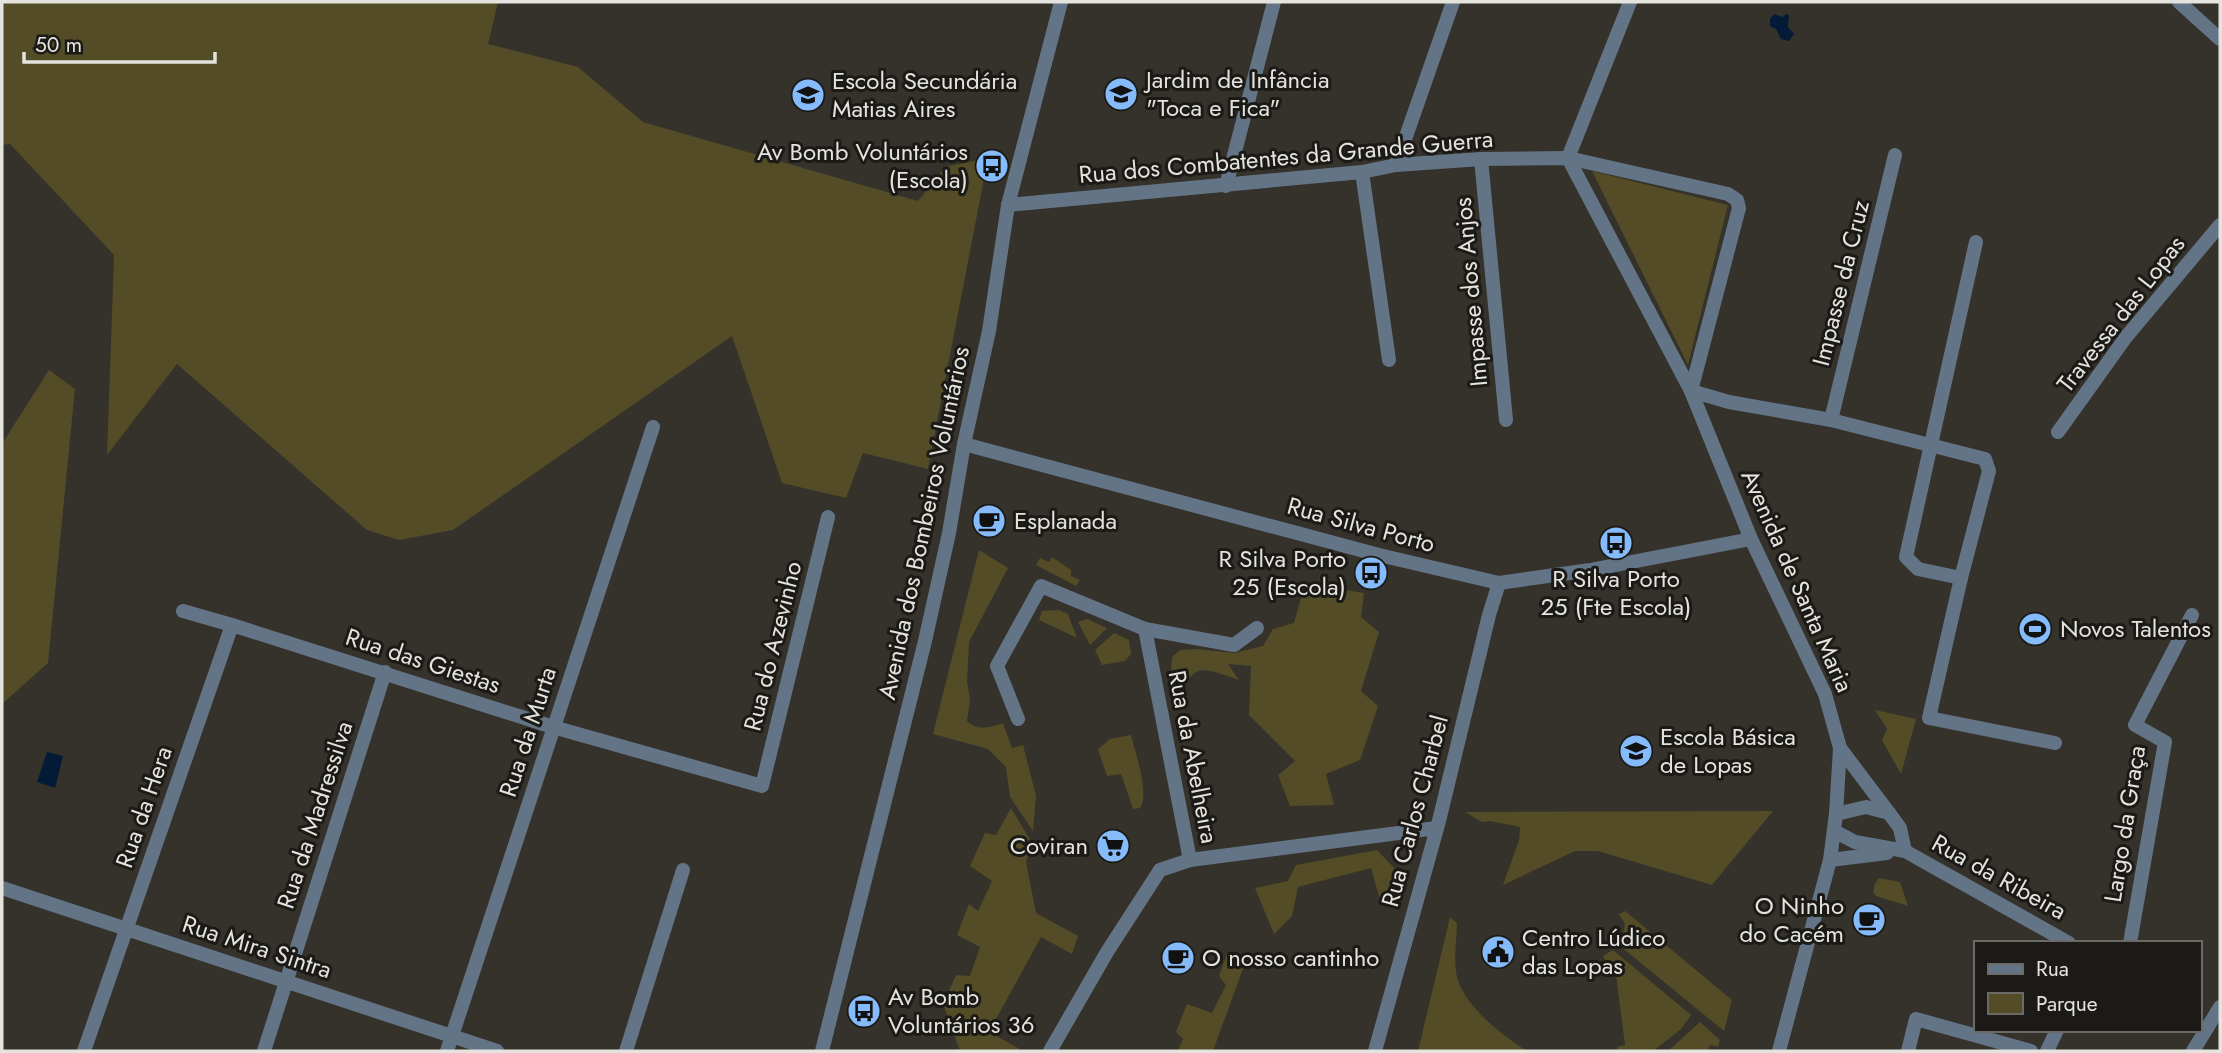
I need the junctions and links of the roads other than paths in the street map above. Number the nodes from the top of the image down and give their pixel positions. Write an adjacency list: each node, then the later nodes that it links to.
1 (1061, 2): 13 (street, Avenida dos Bombeiros Voluntários)
2 (1274, 2): 12 (street)
3 (1453, 2): 10 (street)
4 (1630, 2): 8 (street)
5 (2179, 2): 6 (street)
6 (2220, 40)
7 (1895, 155): 19 (street, Impasse da Cruz)
8 (1568, 158): 9 (street, Rua dos Combatentes da Grande Guerra); 17 (street, Avenida de Santa Maria); 17 (street, Rua dos Combatentes da Grande Guerra)
9 (1481, 159): 10 (street, Rua dos Combatentes da Grande Guerra); 18 (street, Impasse dos Anjos)
10 (1396, 164): 11 (street, Rua dos Combatentes da Grande Guerra)
11 (1362, 172): 12 (street, Rua dos Combatentes da Grande Guerra); 16 (street)
12 (1226, 186): 13 (street, Rua dos Combatentes da Grande Guerra)
13 (1009, 205): 22 (street, Avenida dos Bombeiros Voluntários)
14 (2220, 225): 21 (street, Travessa das Lopas)
15 (1976, 242): 23 (street)
16 (1389, 360)
17 (1691, 391): 19 (street); 25 (street, Avenida de Santa Maria)
18 (1506, 420)
19 (1831, 420): 23 (street)
20 (653, 427): 35 (street, Rua da Murta)
21 (2058, 432)
22 (964, 444): 27 (street, Rua Silva Porto); 61 (street, Avenida dos Bombeiros Voluntários)
23 (1930, 444): 26 (street); 26 (street)
24 (828, 517): 38 (street, Rua do Azevinho)
25 (1751, 539): 27 (street, Rua Silva Porto); 37 (street, Avenida de Santa Maria)
26 (1961, 578): 36 (street)
27 (1499, 583): 41 (street, Rua Carlos Charbel)
28 (183, 611): 30 (street)
29 (2192, 615): 50 (street, Largo da Graça)
30 (232, 625): 33 (street, Rua das Giestas); 48 (street, Rua da Hera)
31 (1257, 628): 32 (street, Rua da Abelheira)
32 (1145, 629): 34 (street, Rua da Abelheira); 44 (street, Rua da Abelheira)
33 (384, 672): 35 (street, Rua das Giestas); 51 (street, Rua da Madressilva)
34 (1018, 719)
35 (553, 727): 38 (street, Rua das Giestas); 55 (street, Rua da Murta)
36 (2055, 743)
37 (1840, 748): 39 (street, Rua da Ribeira); 40 (street, Avenida de Santa Maria)
38 (762, 786)
39 (1889, 813): 40 (street); 43 (street, Rua da Ribeira)
40 (1836, 814): 42 (street, Avenida de Santa Maria)
41 (1437, 828): 44 (street); 63 (street, Rua Carlos Charbel)
42 (1834, 831): 43 (street, Rua da Ribeira); 45 (street, Avenida de Santa Maria)
43 (1905, 851): 45 (street, Rua da Ribeira); 49 (street, Rua da Ribeira)
44 (1190, 860): 62 (street, Rua da Abelheira)
45 (1830, 860): 64 (street, Avenida de Santa Maria)
46 (683, 870): 60 (street)
47 (2, 888): 48 (street, Rua Mira Sintra)
48 (126, 928): 51 (street, Rua Mira Sintra); 56 (street, Rua da Hera)
49 (2065, 941)
50 (2130, 941)
51 (287, 980): 55 (street, Rua Mira Sintra); 57 (street, Rua da Madressilva)
52 (2220, 1007): 53 (street)
53 (2210, 1022): 68 (street)
54 (2056, 1032): 67 (street)
55 (452, 1036): 58 (street, Rua da Murta); 59 (street, Rua Mira Sintra)
56 (84, 1051)
57 (264, 1051)
58 (447, 1051)
59 (497, 1051)
60 (626, 1051)
61 (822, 1051)
62 (1050, 1051)
63 (1375, 1051)
64 (1779, 1051)
65 (1908, 1051): 66 (street)
66 (2031, 1051)
67 (2047, 1051)
68 (2193, 1051)

